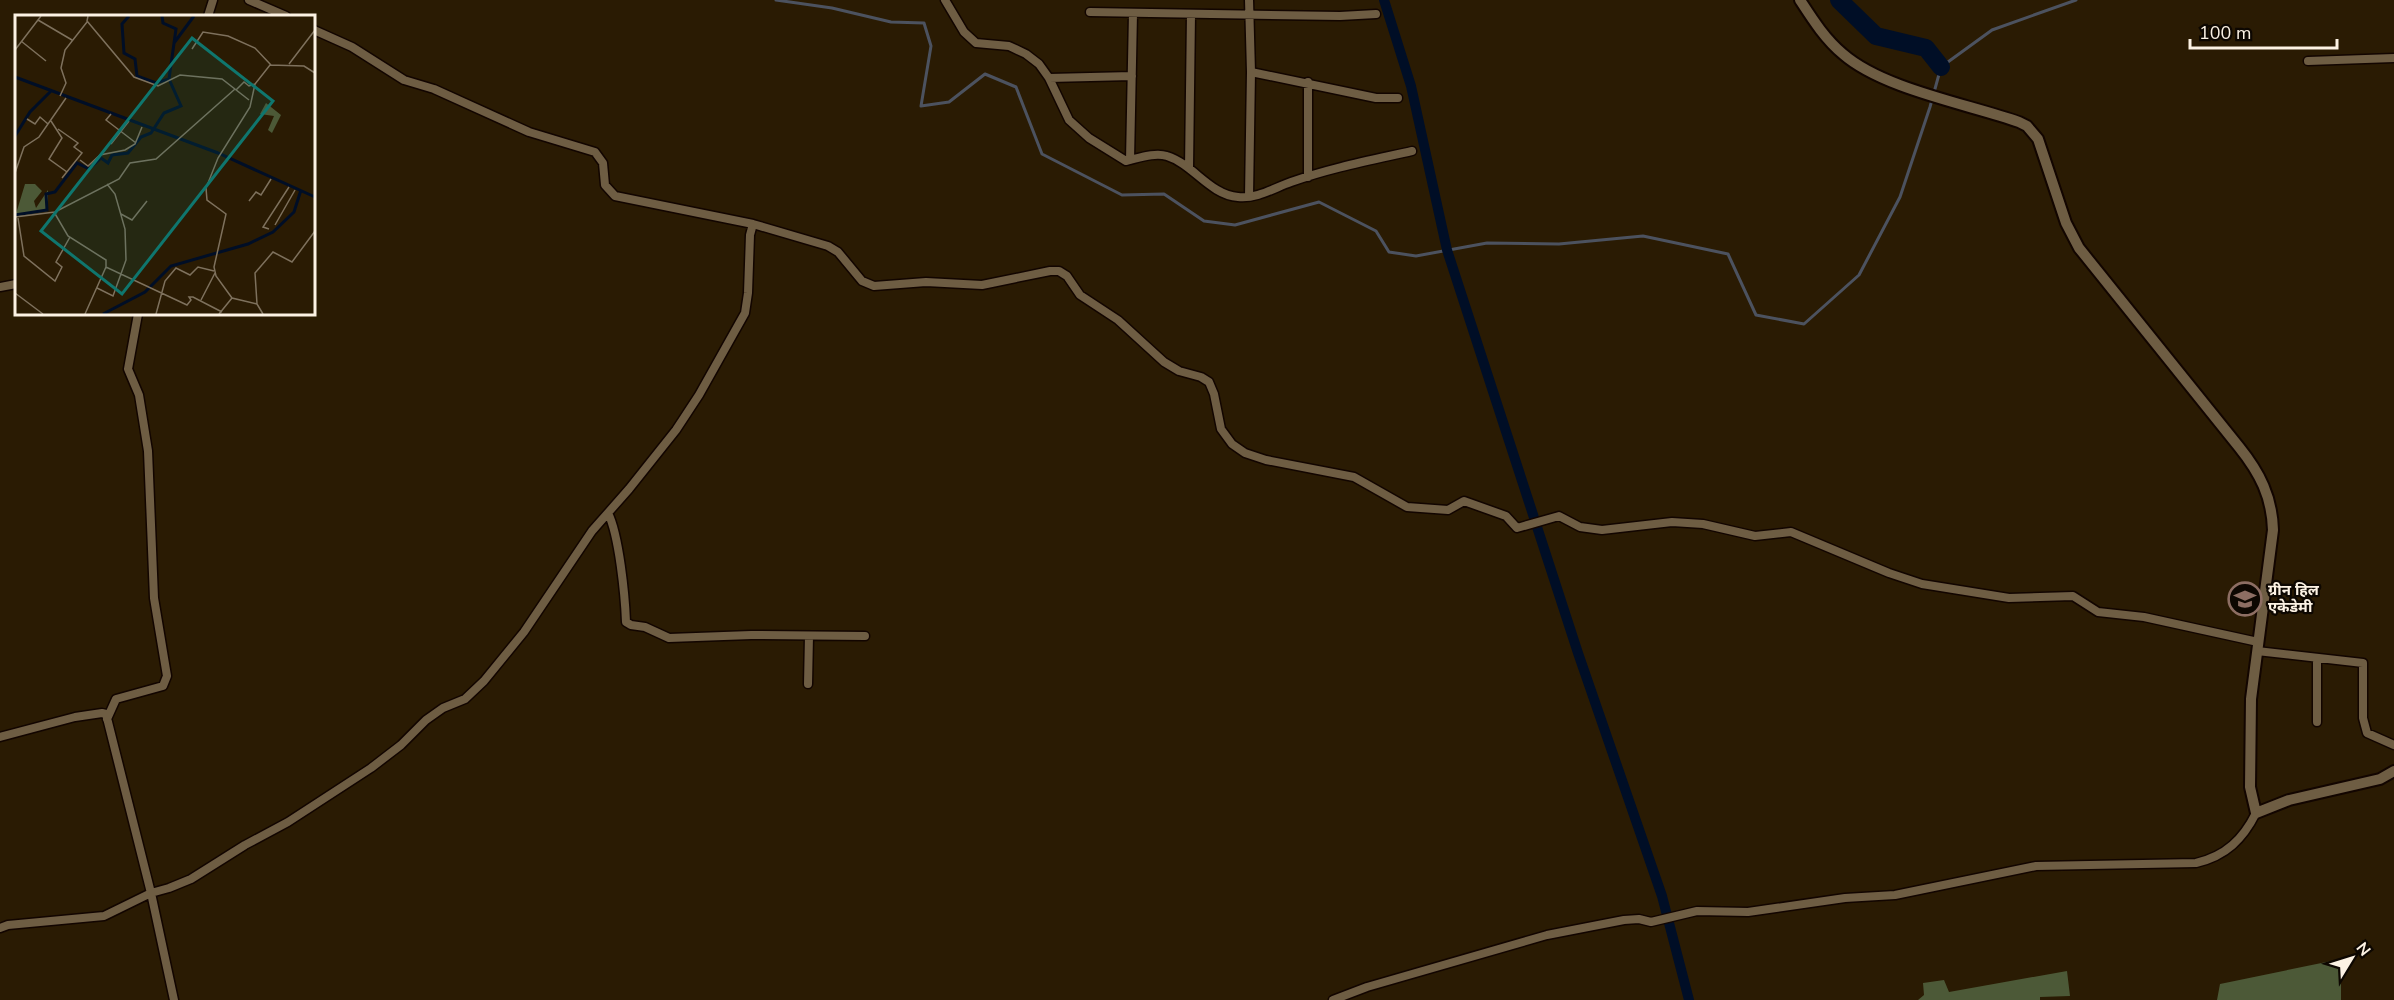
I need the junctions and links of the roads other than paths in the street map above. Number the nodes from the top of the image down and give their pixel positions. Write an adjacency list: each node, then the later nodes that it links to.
1 (213, 0): 10 (street)
2 (249, 0): 11 (street)
3 (945, 0): 18 (street)
4 (1250, 0): 12 (street)
5 (1800, 0): 33 (street)
6 (1090, 12): 7 (street)
7 (1133, 13): 8 (street); 17 (street)
8 (1191, 14): 12 (street); 23 (street)
9 (1376, 14): 12 (street)
10 (208, 15)
11 (284, 15)
12 (1250, 15): 16 (street)
13 (315, 30): 26 (street)
14 (2394, 58): 15 (street)
15 (2308, 61)
16 (1251, 72): 19 (street); 25 (street)
17 (1132, 76): 18 (street); 22 (street)
18 (1049, 78): 22 (street)
19 (1308, 82): 20 (street); 24 (street)
20 (1398, 98)
21 (1412, 151): 24 (street)
22 (1130, 160): 23 (street)
23 (1189, 168): 25 (street)
24 (1308, 177): 25 (street)
25 (1249, 196)
26 (753, 224): 30 (street); 33 (street)
27 (15, 285): 28 (street)
28 (0, 287)
29 (138, 315): 36 (street)
30 (608, 513): 31 (street); 42 (street)
31 (808, 636): 32 (street); 35 (street)
32 (865, 636)
33 (2258, 646): 34 (street); 41 (street)
34 (2317, 658): 37 (street); 39 (street)
35 (808, 684)
36 (108, 719): 38 (street); 42 (street)
37 (2317, 722)
38 (0, 737)
39 (2394, 745)
40 (2394, 771): 41 (street)
41 (2256, 813): 45 (street)
42 (151, 893): 43 (street); 44 (street)
43 (0, 928)
44 (174, 1000)
45 (1333, 1000)

